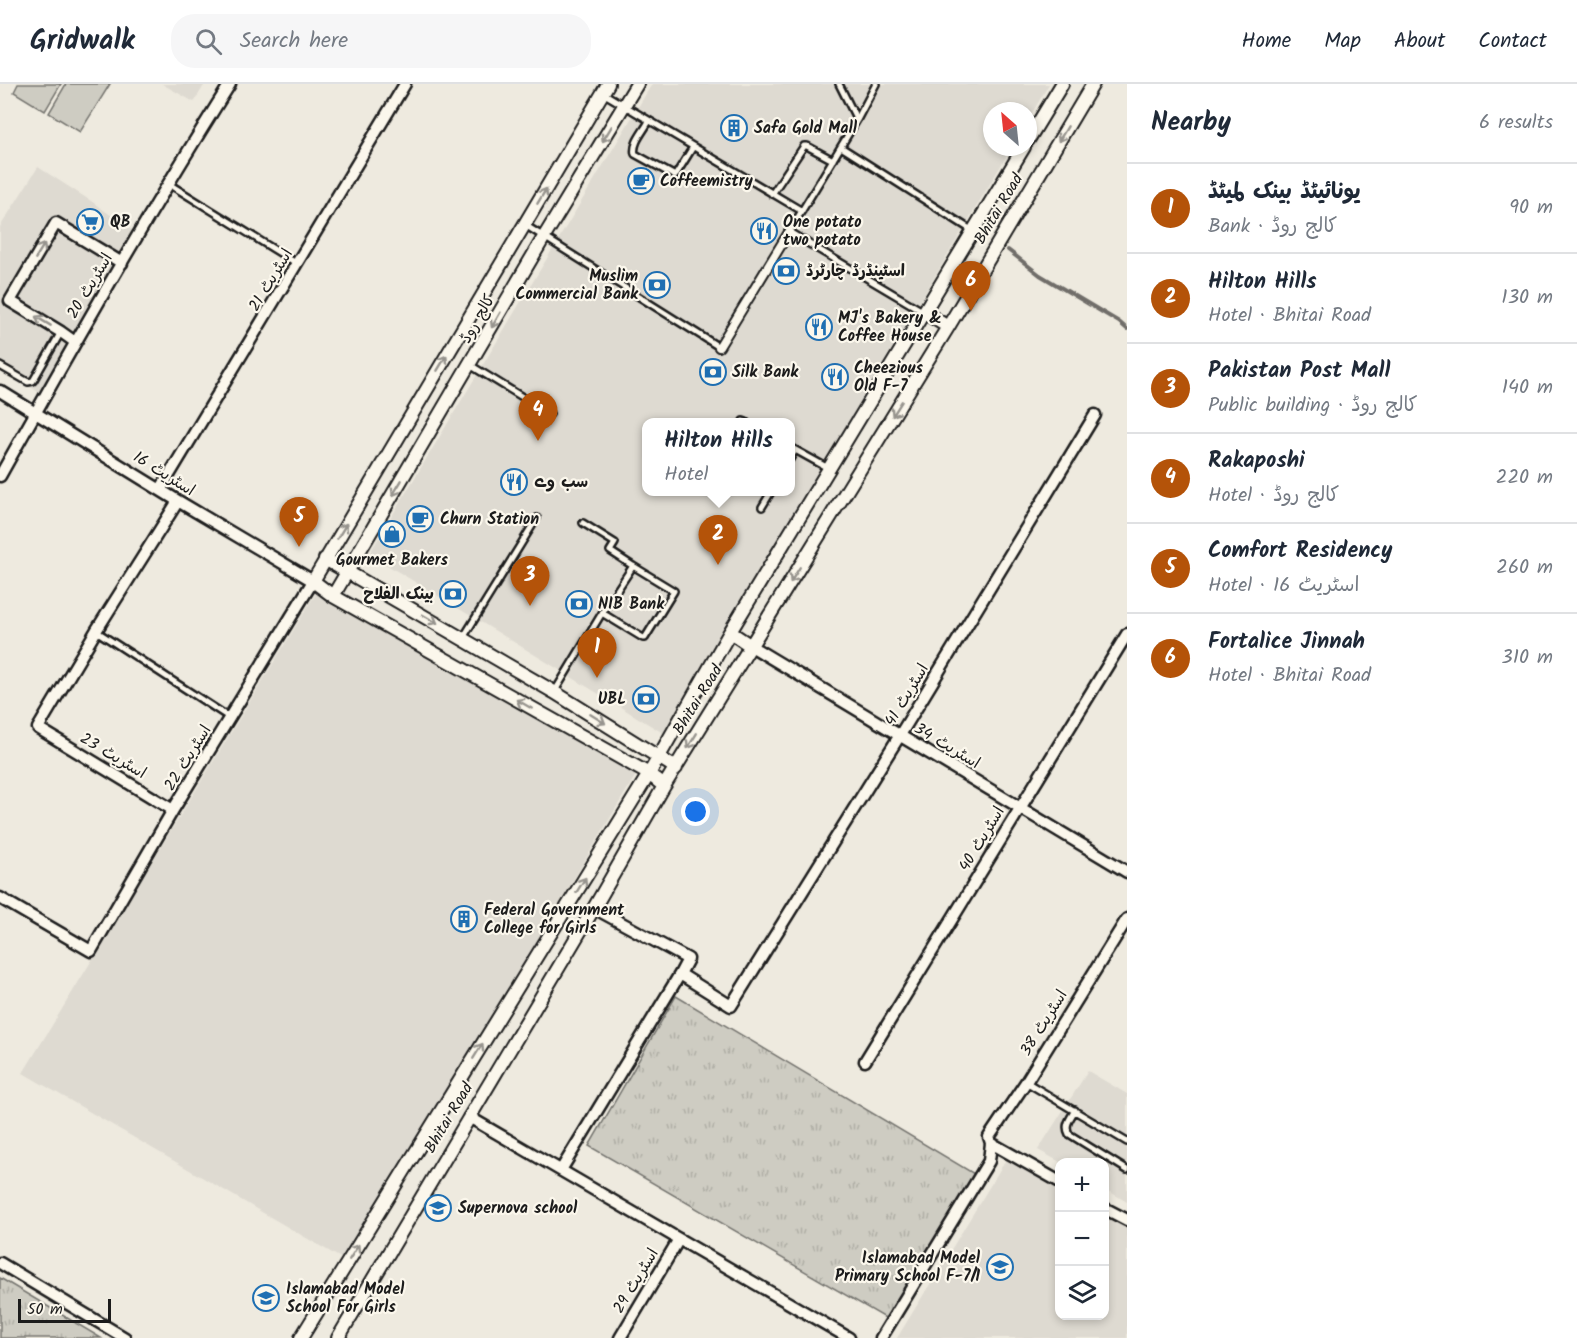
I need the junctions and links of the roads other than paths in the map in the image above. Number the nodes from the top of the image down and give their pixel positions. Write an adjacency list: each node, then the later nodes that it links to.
1 (230, 84): 17 (street, اسٹریٹ 20)
2 (405, 84): 25 (street, اسٹریٹ 21)
3 (637, 84): 9 (street, کالج روڈ)
4 (839, 84): 10 (lane)
5 (876, 84): 10 (lane)
6 (1062, 84): 12 (street)
7 (1093, 84): 27 (street, Bhitai Road, one-way to 27)
8 (606, 89): 9 (lane); 20 (street, کالج روڈ, one-way to 8)
9 (624, 106): 11 (lane); 23 (street, کالج روڈ, one-way to 23)
10 (857, 120): 14 (lane)
11 (649, 121): 13 (lane); 13 (lane)
12 (1037, 125)
13 (693, 147): 18 (lane)
14 (841, 147): 16 (lane); 21 (lane)
15 (1019, 156): 21 (street, Bhitai Road)
16 (833, 160): 18 (lane); 19 (lane)
17 (169, 183): 24 (street, اسٹریٹ 20); 25 (lane)
18 (772, 194): 19 (lane)
19 (802, 212): 22 (lane)
20 (525, 225): 23 (lane); 46 (street, کالج روڈ, one-way to 20)
21 (973, 231): 26 (street, Bhitai Road)
22 (789, 232): 26 (lane); 30 (street)
23 (544, 237): 30 (lane); 31 (street, کالج روڈ, one-way to 31)
24 (122, 263): 28 (street, one-way to 24); 29 (street, اسٹریٹ 20)
25 (298, 264): 40 (street, اسٹریٹ 21)
26 (924, 312): 27 (street); 38 (street, Bhitai Road)
27 (948, 327): 56 (street, Bhitai Road, one-way to 56)
28 (61, 332): 29 (street); 32 (lane)
29 (75, 342): 34 (street, اسٹریٹ 20)
30 (719, 347)
31 (470, 365): 35 (lane); 48 (street, کالج روڈ, one-way to 48)
32 (0, 366)
33 (0, 391): 34 (street, اسٹریٹ 16)
34 (36, 412): 39 (street, اسٹریٹ 20); 40 (street, اسٹریٹ 16)
35 (550, 414)
36 (1095, 415): 59 (street, اسٹریٹ 41)
37 (795, 450): 38 (lane)
38 (829, 469): 53 (street, Bhitai Road)
39 (0, 476)
40 (160, 490): 42 (street, اسٹریٹ 16)
41 (769, 496): 43 (lane)
42 (178, 501): 49 (street, اسٹریٹ 16); 52 (street)
43 (762, 507)
44 (537, 518): 55 (lane)
45 (583, 523): 47 (lane)
46 (325, 559): 48 (street); 49 (street, کالج روڈ)
47 (633, 566): 51 (lane); 51 (lane)
48 (348, 571): 50 (street, کالج روڈ); 55 (street, one-way to 55)
49 (313, 581): 50 (street); 58 (street, اسٹریٹ 22)
50 (333, 596): 62 (street, one-way to 50)
51 (602, 613): 57 (lane)
52 (96, 631): 58 (lane); 65 (street, اسٹریٹ 23)
53 (730, 632): 56 (street); 60 (street, Bhitai Road)
54 (1127, 634): 64 (street, اسٹریٹ 40)
55 (463, 638): 57 (street)
56 (751, 646): 59 (street, اسٹریٹ 34); 61 (street, Bhitai Road, one-way to 61)
57 (554, 692): 60 (street, one-way to 60)
58 (230, 717): 65 (street, اسٹریٹ 22)
59 (900, 735): 64 (street, اسٹریٹ 34); 70 (street, اسٹریٹ 41)
60 (658, 757): 61 (street); 62 (street, Bhitai Road)
61 (676, 768): 63 (street, Bhitai Road)
62 (649, 774): 63 (street); 85 (street, Bhitai Road, one-way to 62)
63 (664, 786): 68 (street, Bhitai Road)
64 (1019, 807): 66 (street, اسٹریٹ 34); 71 (street, اسٹریٹ 40)
65 (174, 810): 67 (street, اسٹریٹ 22)
66 (1127, 872)
67 (0, 898)
68 (594, 908): 70 (street); 74 (street, Bhitai Road)
69 (1127, 919): 72 (street, اسٹریٹ 38)
70 (680, 974): 77 (street)
71 (864, 1061)
72 (1026, 1082): 73 (lane); 76 (street, اسٹریٹ 38)
73 (1075, 1110): 75 (lane); 78 (lane)
74 (469, 1117): 77 (street); 86 (street, Bhitai Road)
75 (1127, 1142)
76 (991, 1143): 79 (street); 89 (street)
77 (561, 1170): 82 (street)
78 (1127, 1170)
79 (1055, 1180)
80 (1109, 1211): 81 (street)
81 (1127, 1220)
82 (679, 1239): 87 (street, اسٹریٹ 29); 88 (street)
83 (0, 1263): 84 (street)
84 (125, 1338)
85 (301, 1338)
86 (338, 1338)
87 (620, 1338)
88 (849, 1338)
89 (881, 1338)

